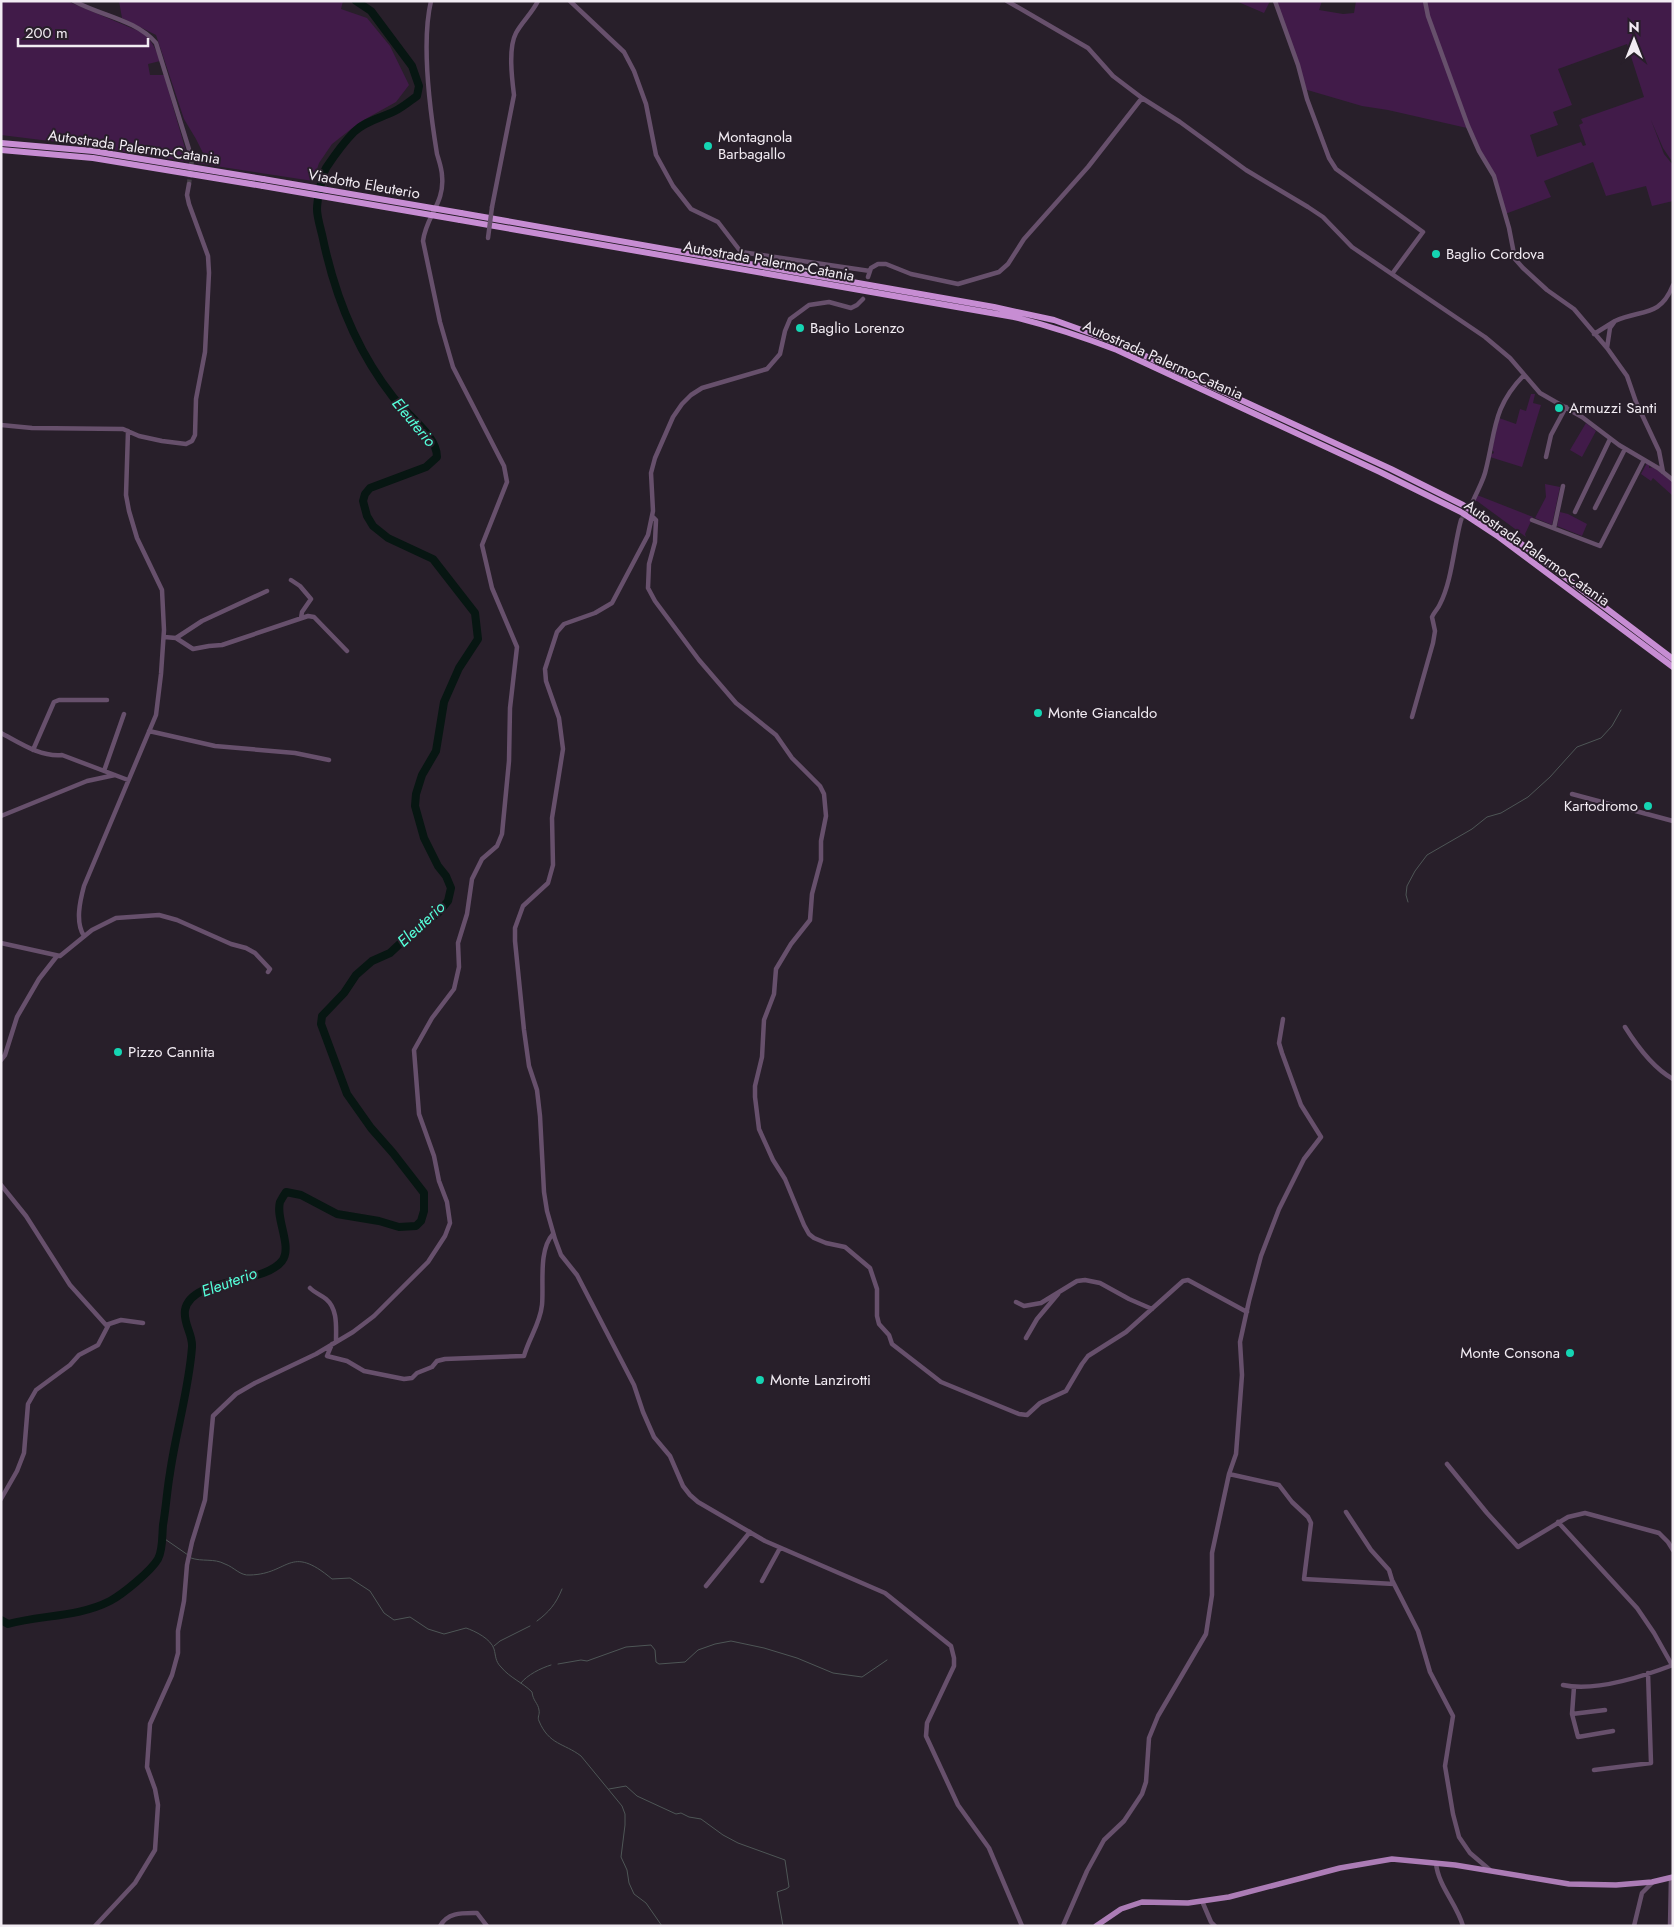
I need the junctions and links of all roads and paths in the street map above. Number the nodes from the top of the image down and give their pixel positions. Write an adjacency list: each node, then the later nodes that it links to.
1 (74, 1): 11 (street)
2 (431, 1): 83 (street)
3 (538, 1): 15 (street, bridge)
4 (570, 1): 16 (street)
5 (1007, 1): 8 (street)
6 (1275, 1): 17 (street)
7 (1425, 1): 24 (street)
8 (1142, 98): 16 (street); 17 (street)
9 (1, 143): 12 (highway, Autostrada Palermo-Catania)
10 (1, 150): 12 (highway, Autostrada Palermo-Catania)
11 (192, 159)
12 (263, 183): 14 (highway, Viadotto Eleuterio, bridge)
13 (189, 184): 29 (street)
14 (460, 217): 50 (highway, Autostrada Palermo-Catania); 51 (highway, Autostrada Palermo-Catania)
15 (488, 238)
16 (870, 270): 18 (street)
17 (1392, 274): 26 (street)
18 (868, 276)
19 (1673, 285): 21 (street)
20 (863, 300): 40 (street)
21 (1615, 321): 22 (street); 23 (street)
22 (1602, 328): 23 (street); 24 (street)
23 (1610, 331): 25 (street)
24 (1594, 334): 25 (street)
25 (1606, 348): 34 (street)
26 (1524, 375): 27 (street); 37 (street)
27 (1566, 407): 30 (street); 32 (street)
28 (1, 425): 29 (street)
29 (128, 431): 47 (street)
30 (1610, 439): 31 (street); 39 (street)
31 (1625, 449): 33 (street); 38 (street)
32 (1546, 456)
33 (1644, 460): 34 (street); 43 (street)
34 (1663, 472): 35 (street)
35 (1673, 480)
36 (1563, 486): 43 (street)
37 (1473, 501)
38 (1595, 508)
39 (1575, 512)
40 (652, 517): 74 (street); 78 (street)
41 (1461, 520): 54 (street)
42 (1532, 520): 43 (street)
43 (1554, 528)
44 (291, 580): 46 (street)
45 (267, 591): 48 (street)
46 (301, 618): 48 (street); 49 (street)
47 (164, 637): 48 (street); 55 (street)
48 (176, 638)
49 (347, 651)
50 (1673, 659)
51 (1673, 667)
52 (107, 700): 57 (street)
53 (124, 714): 59 (street)
54 (1412, 717)
55 (149, 731): 58 (street); 61 (street)
56 (1, 733): 57 (street)
57 (33, 750): 59 (street)
58 (329, 760)
59 (104, 771): 60 (street)
60 (115, 775): 61 (street); 63 (street)
61 (128, 780): 65 (street)
62 (1572, 794): 64 (street)
63 (1, 816)
64 (1673, 820)
65 (84, 936): 67 (street); 68 (street)
66 (1, 943): 67 (street)
67 (57, 956): 71 (street)
68 (268, 972)
69 (1283, 1019): 79 (street)
70 (1625, 1027): 72 (street)
71 (1, 1060)
72 (1673, 1080)
73 (1, 1185): 81 (street)
74 (553, 1234): 83 (street); 89 (street)
75 (310, 1288): 83 (street)
76 (1058, 1293): 77 (street); 78 (street); 82 (street)
77 (1016, 1302)
78 (1152, 1309): 79 (street)
79 (1247, 1312): 85 (street)
80 (142, 1323): 81 (street)
81 (109, 1324): 86 (street)
82 (1026, 1338)
83 (334, 1342): 108 (street)
84 (1448, 1464): 88 (street)
85 (1229, 1474): 93 (street); 112 (street)
86 (1, 1499)
87 (1346, 1512): 93 (street)
88 (1558, 1522): 91 (street); 95 (street)
89 (750, 1532): 90 (street); 94 (street)
90 (780, 1548): 92 (street); 111 (street)
91 (1673, 1550)
92 (762, 1581)
93 (1394, 1584): 104 (street)
94 (706, 1586)
95 (1672, 1665): 96 (street)
96 (1648, 1673): 98 (street); 102 (street)
97 (1563, 1685): 98 (street)
98 (1574, 1687): 100 (street)
99 (1605, 1710): 100 (street)
100 (1572, 1714): 101 (street)
101 (1613, 1731)
102 (1594, 1770)
103 (1436, 1863): 104 (main road); 107 (main road); 115 (street)
104 (1491, 1871): 106 (main road)
105 (1672, 1878): 106 (main road); 117 (street)
106 (1654, 1881): 116 (street)
107 (1202, 1901): 113 (main road); 114 (street)
108 (95, 1926)
109 (440, 1926): 110 (street)
110 (487, 1926)
111 (1022, 1926)
112 (1062, 1926)
113 (1096, 1926)
114 (1215, 1926)
115 (1463, 1926)
116 (1634, 1926)
117 (1670, 1926)

